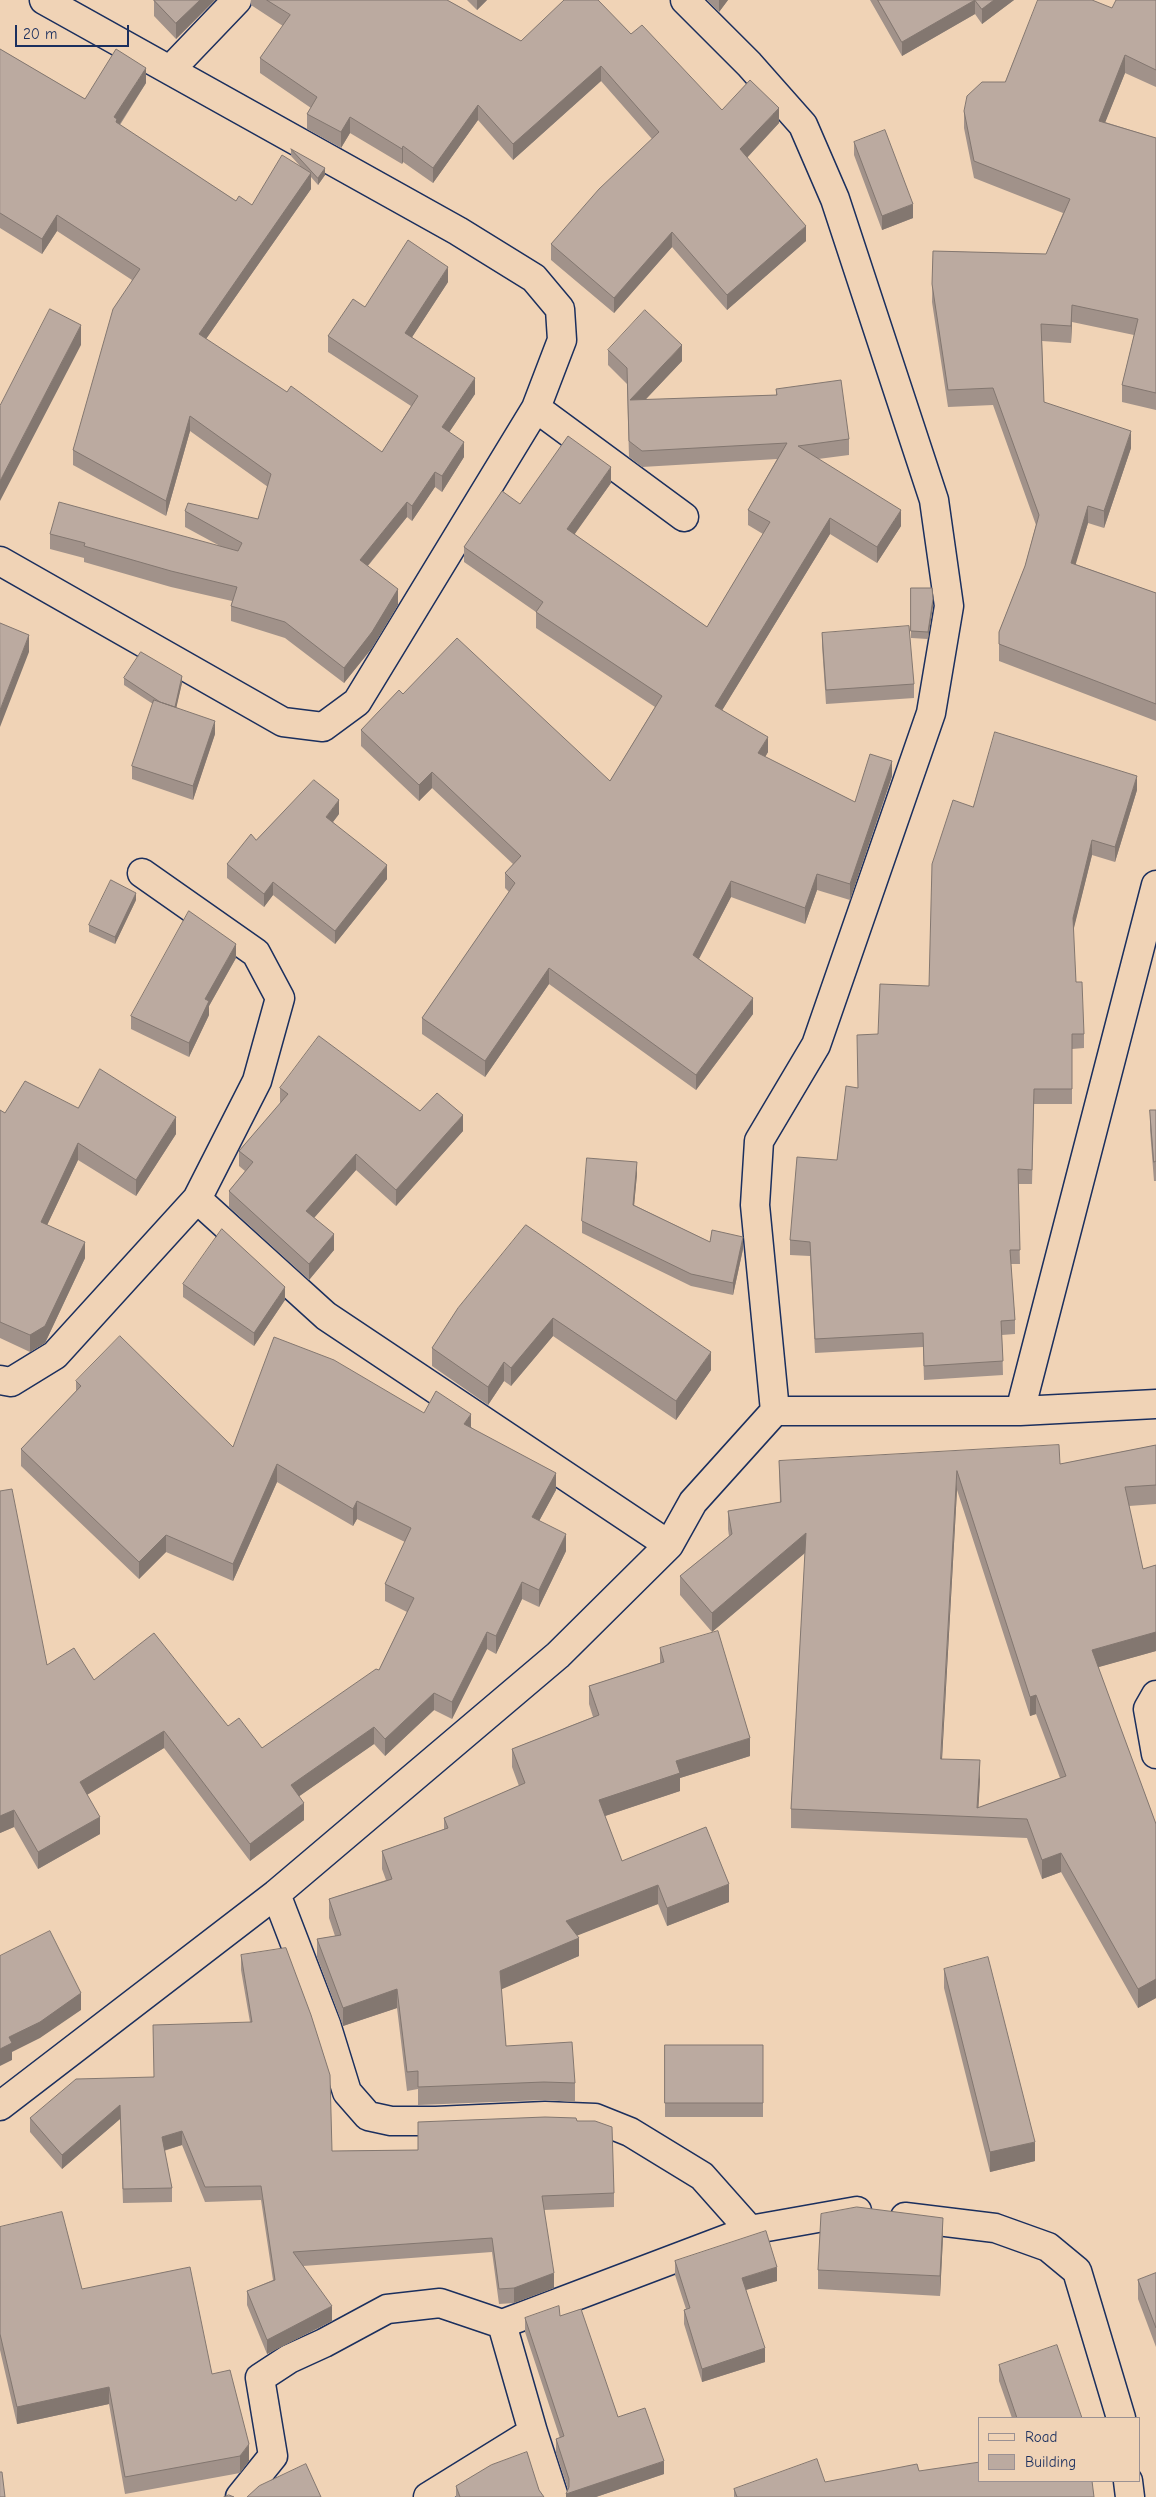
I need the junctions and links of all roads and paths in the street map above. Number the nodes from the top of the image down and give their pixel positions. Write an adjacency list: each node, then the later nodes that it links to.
1 (44, 0): 4 (street)
2 (237, 0): 4 (street)
3 (685, 0): 13 (street)
4 (171, 70): 5 (street)
5 (536, 408): 6 (street); 7 (street)
6 (684, 517)
7 (0, 561)
8 (142, 873): 10 (street)
9 (1156, 885): 14 (street)
10 (197, 1199): 11 (street); 15 (street)
11 (0, 1380)
12 (1156, 1404): 14 (street)
13 (774, 1411): 14 (street); 15 (street)
14 (1020, 1412)
15 (669, 1545): 18 (street)
16 (1156, 1696): 17 (street)
17 (1156, 1754)
18 (276, 1894): 19 (street); 20 (street)
19 (0, 2106)
20 (750, 2230): 21 (street); 22 (street)
21 (502, 2324): 23 (street); 25 (street)
22 (1121, 2417)
23 (532, 2432): 26 (street); 27 (street)
24 (1128, 2482): 28 (street)
25 (240, 2497)
26 (428, 2497)
27 (554, 2497)
28 (1130, 2497)

